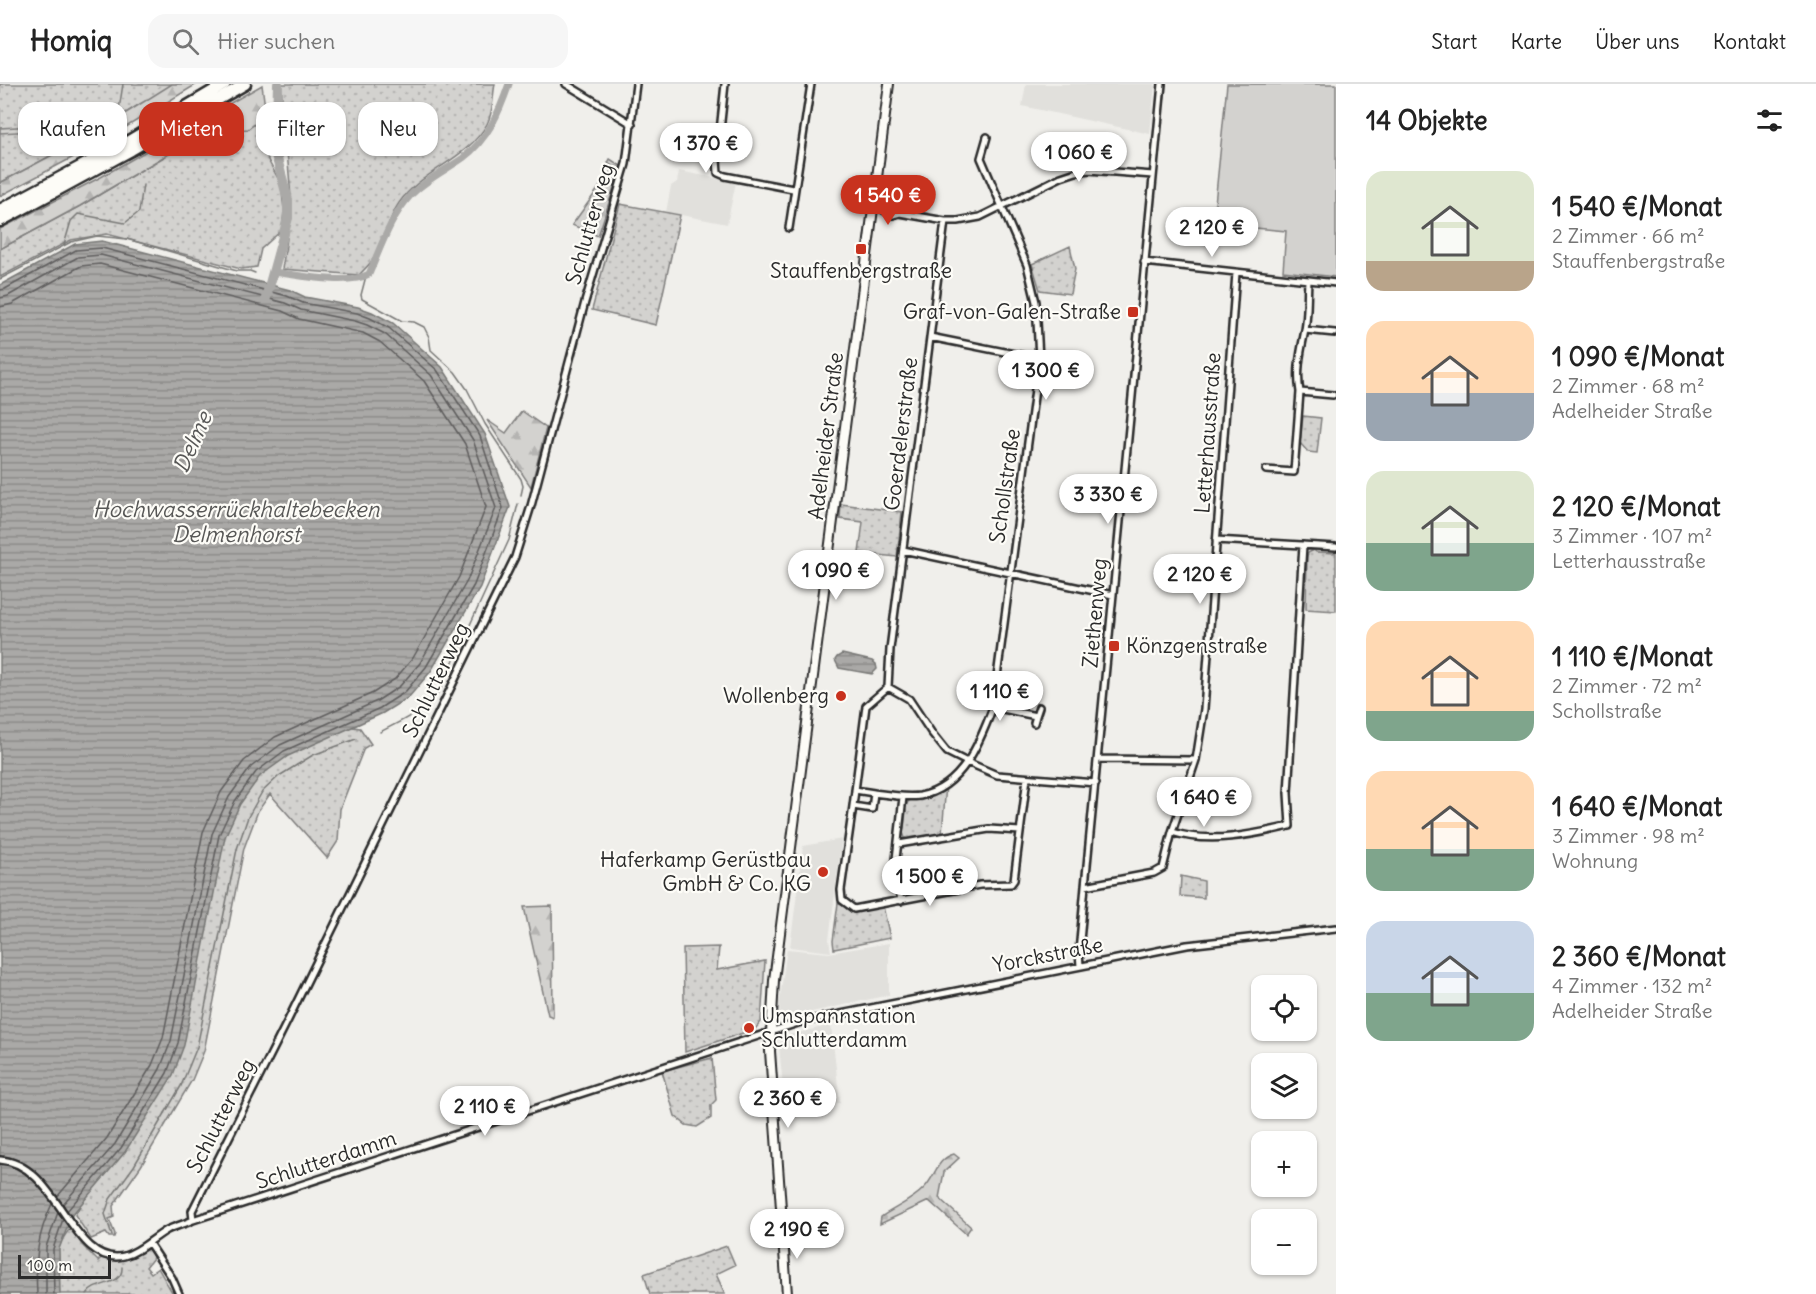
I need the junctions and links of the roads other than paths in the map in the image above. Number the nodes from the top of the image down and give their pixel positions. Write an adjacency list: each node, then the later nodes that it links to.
1 (225, 84): 15 (highway)
2 (245, 84): 16 (highway)
3 (566, 84): 9 (street)
4 (636, 84): 9 (street, Schlutterweg)
5 (725, 84): 12 (street)
6 (811, 84): 12 (street)
7 (889, 84): 14 (main road, Adelheider Straße)
8 (1162, 84): 11 (street, Ziethenweg)
9 (632, 124): 59 (street, Schlutterweg)
10 (987, 137): 13 (street, Schollstraße)
11 (1153, 175): 13 (street); 19 (street, Ziethenweg)
12 (793, 189): 18 (street)
13 (1002, 208): 17 (street); 26 (street, Schollstraße)
14 (878, 209): 17 (street); 57 (main road, Adelheider Straße)
15 (0, 210)
16 (0, 221)
17 (945, 221): 25 (street, Goerdelerstraße)
18 (789, 228)
19 (1144, 262): 20 (street); 35 (street, Ziethenweg)
20 (1236, 273): 21 (street); 30 (street, Letterhausstraße)
21 (1308, 281): 22 (street); 23 (street)
22 (1336, 283)
23 (1305, 330): 24 (street); 27 (street)
24 (1335, 333)
25 (930, 337): 26 (street); 33 (street, Goerdelerstraße)
26 (1039, 359): 34 (street, Schollstraße)
27 (1300, 392): 28 (street); 29 (street)
28 (1333, 394)
29 (1266, 470)
30 (1216, 540): 31 (street); 42 (street, Letterhausstraße)
31 (1303, 545): 32 (street); 51 (street)
32 (1336, 547)
33 (903, 550): 34 (street); 36 (street, Goerdelerstraße)
34 (1010, 574): 35 (street); 37 (street, Schollstraße)
35 (1113, 595): 41 (street, Ziethenweg)
36 (888, 687): 43 (street); 46 (street)
37 (993, 706): 39 (street); 43 (street, Schollstraße)
38 (1039, 707): 39 (street)
39 (1036, 716): 40 (street)
40 (1034, 723)
41 (1098, 759): 42 (street); 45 (street, Ziethenweg)
42 (1196, 760): 51 (street, Letterhausstraße)
43 (967, 762): 44 (street); 48 (street, Schollstraße)
44 (1027, 778): 45 (street); 50 (street)
45 (1096, 783): 53 (street, Ziethenweg)
46 (855, 790): 47 (street, Schollstraße); 49 (street)
47 (874, 793): 48 (street, Schollstraße); 49 (street)
48 (903, 797): 52 (street)
49 (853, 806): 54 (street)
50 (1020, 831): 52 (street); 54 (street)
51 (1172, 832): 53 (street, Letterhausstraße)
52 (898, 844): 54 (street)
53 (1084, 886): 56 (street, Ziethenweg)
54 (901, 900)
55 (1336, 928): 56 (street, Yorckstraße)
56 (1080, 966): 57 (street, Yorckstraße)
57 (770, 1032): 59 (street, Schlutterdamm); 62 (main road, Adelheider Straße)
58 (0, 1160): 60 (street, Schlutterdamm)
59 (193, 1221): 60 (street, Schlutterdamm)
60 (149, 1243): 61 (street)
61 (179, 1294)
62 (787, 1294)

